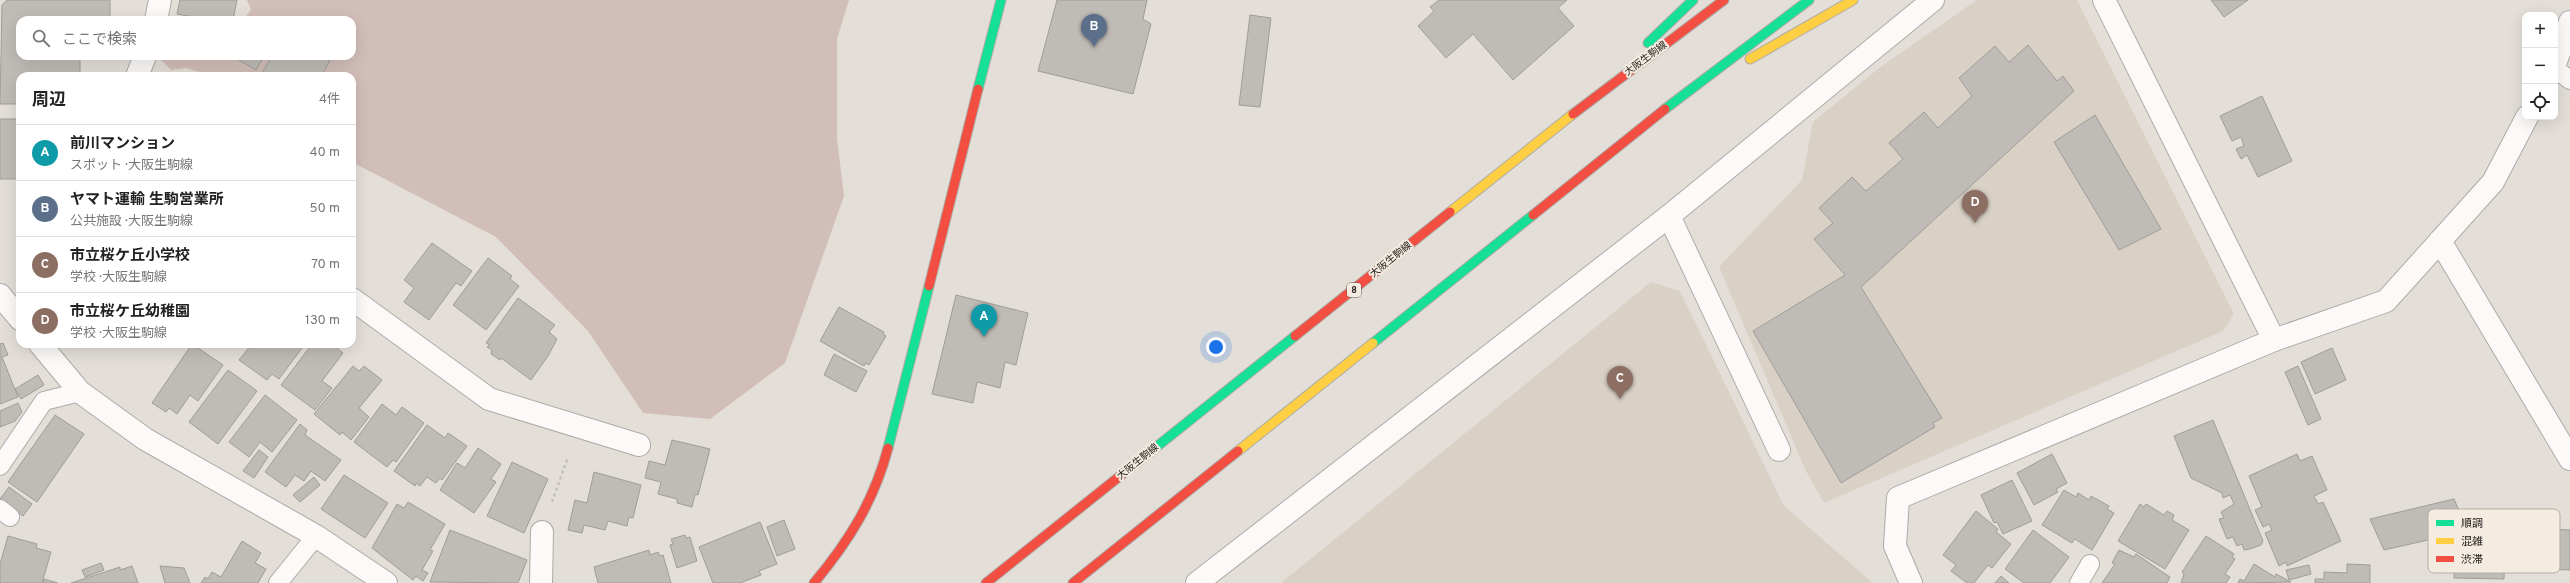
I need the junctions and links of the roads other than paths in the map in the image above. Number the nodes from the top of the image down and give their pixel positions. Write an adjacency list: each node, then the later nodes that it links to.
1 (160, 0): 9 (street)
2 (1001, 0): 35 (main road)
3 (1693, 0): 17 (main road)
4 (1724, 0): 17 (main road, 大阪生駒線 / 8)
5 (1809, 0): 16 (main road)
6 (1853, 0): 16 (main road)
7 (1933, 0): 19 (street)
8 (2104, 0): 22 (street)
9 (157, 16)
10 (2570, 22): 11 (street)
11 (2558, 56)
12 (143, 60): 14 (street)
13 (2558, 70): 15 (lane)
14 (139, 72)
15 (2570, 80)
16 (1670, 105): 37 (main road)
17 (1572, 115): 36 (main road, 大阪生駒線 / 8)
18 (2525, 120): 20 (street)
19 (1669, 216): 26 (street); 38 (street)
20 (2440, 241): 22 (street); 27 (street)
21 (356, 302): 25 (street)
22 (2274, 340): 39 (street)
23 (43, 348): 24 (street)
24 (80, 392): 28 (lane); 30 (street)
25 (639, 445)
26 (1779, 450)
27 (2570, 459)
28 (0, 466)
29 (542, 532): 34 (street)
30 (316, 536): 32 (lane); 33 (street)
31 (2090, 564): 40 (lane)
32 (278, 583)
33 (386, 583)
34 (541, 583)
35 (814, 583)
36 (986, 583)
37 (1073, 583)
38 (1196, 583)
39 (1911, 583)
40 (2078, 583)

